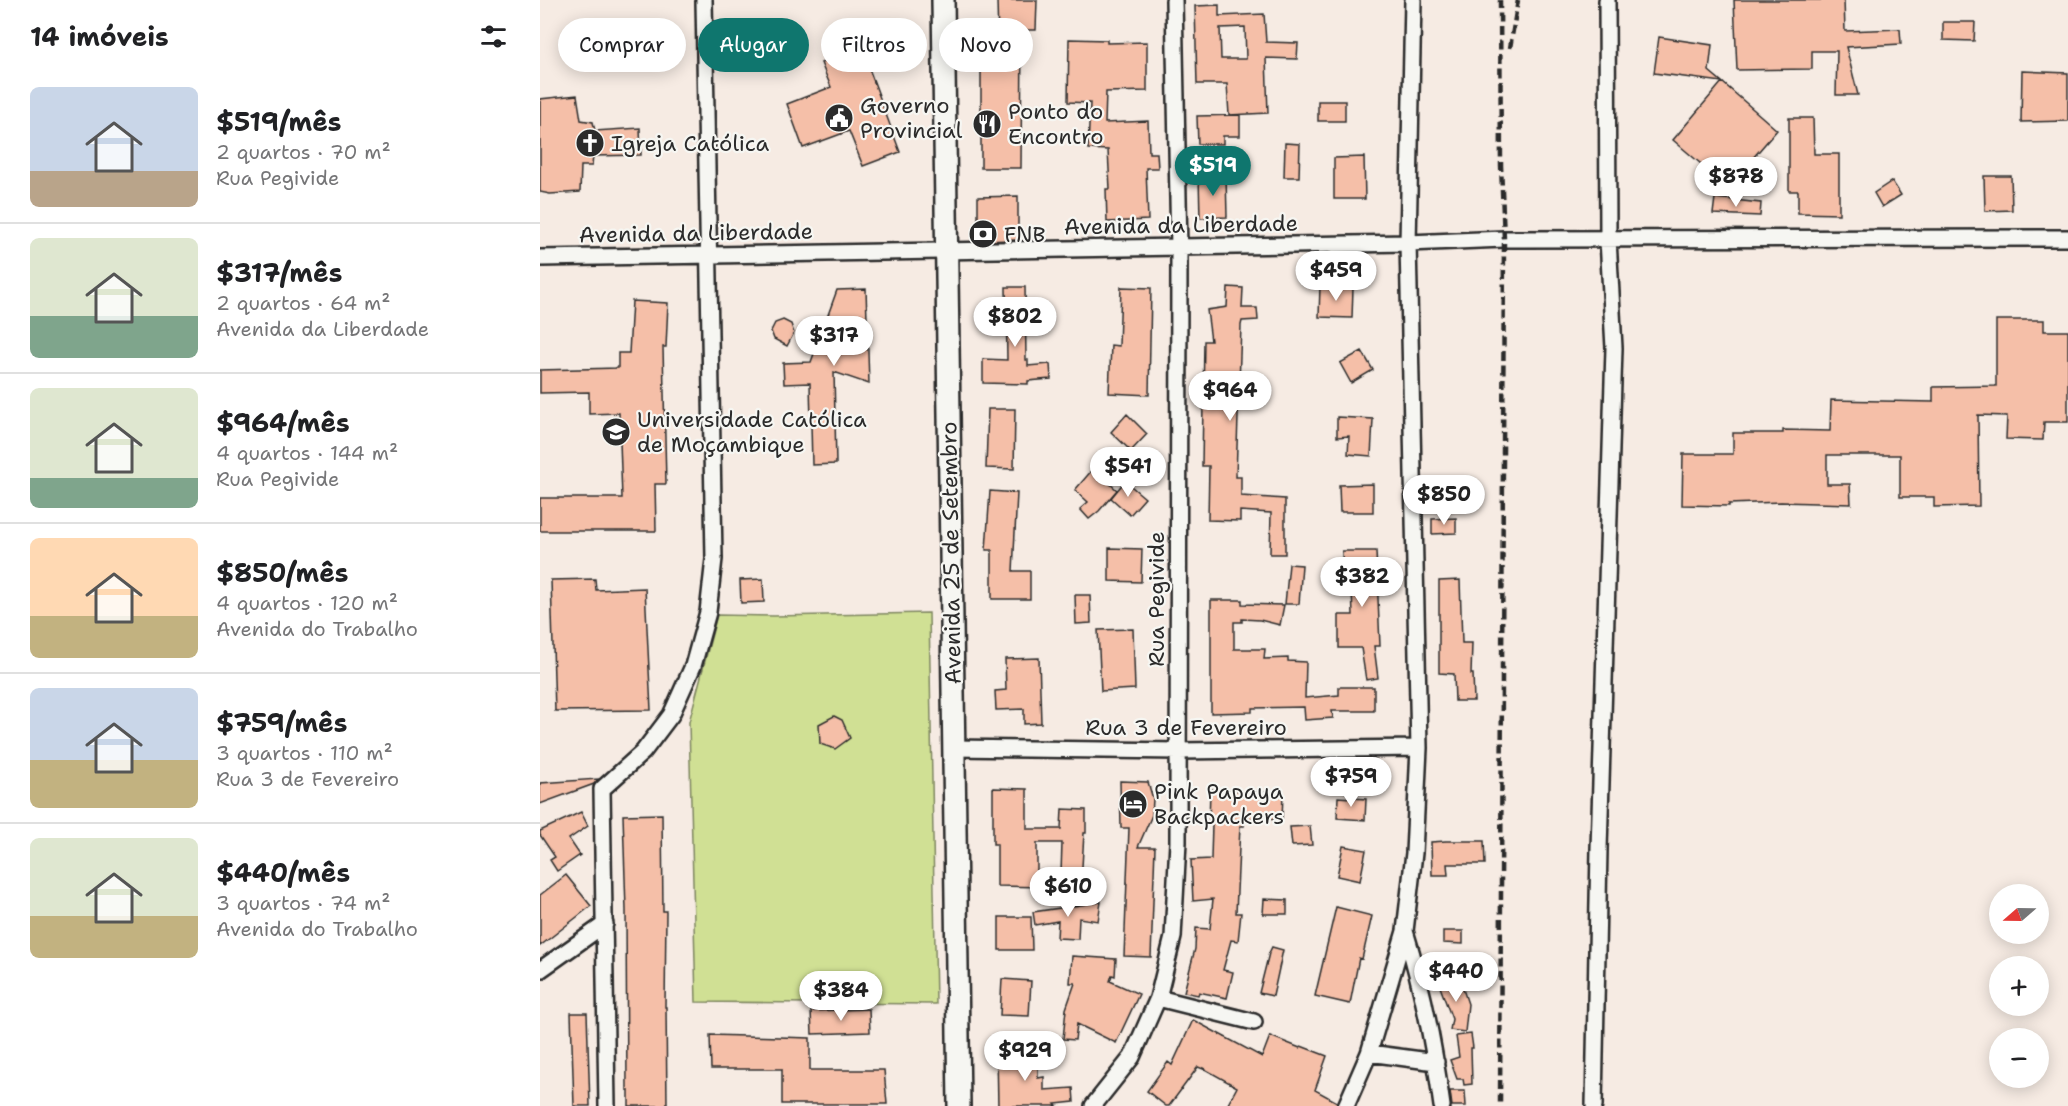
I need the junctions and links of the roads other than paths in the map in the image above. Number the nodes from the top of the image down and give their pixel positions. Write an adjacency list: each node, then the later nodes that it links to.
1 (704, 0): 11 (street)
2 (943, 0): 10 (street, Avenida 25 de Setembro)
3 (1174, 0): 9 (street, Rua Pegivide)
4 (1413, 0): 8 (street)
5 (1607, 0): 7 (street)
6 (2068, 238): 7 (street, Avenida da Liberdade)
7 (1608, 239): 8 (street, Avenida da Liberdade); 28 (street)
8 (1408, 243): 9 (street, Avenida da Liberdade); 14 (street)
9 (1179, 248): 10 (street, Avenida da Liberdade); 15 (street, Rua Pegivide)
10 (947, 252): 11 (street, Avenida da Liberdade); 13 (street, Avenida 25 de Setembro)
11 (708, 256): 12 (street, Avenida da Liberdade); 16 (street)
12 (540, 258)
13 (954, 748): 15 (street, Rua 3 de Fevereiro); 24 (street, Avenida 25 de Setembro)
14 (1419, 748): 15 (street, Rua 3 de Fevereiro); 17 (street)
15 (1178, 751): 19 (street, Rua Pegivide)
16 (604, 924): 18 (street); 23 (street)
17 (1406, 932): 21 (street); 22 (street)
18 (540, 970)
19 (1158, 998): 20 (street); 25 (street, Rua Pegivide)
20 (1254, 1022)
21 (1369, 1053): 22 (street); 26 (street)
22 (1436, 1062): 27 (street)
23 (607, 1106)
24 (959, 1106)
25 (1093, 1106)
26 (1346, 1106)
27 (1442, 1106)
28 (1594, 1106)

